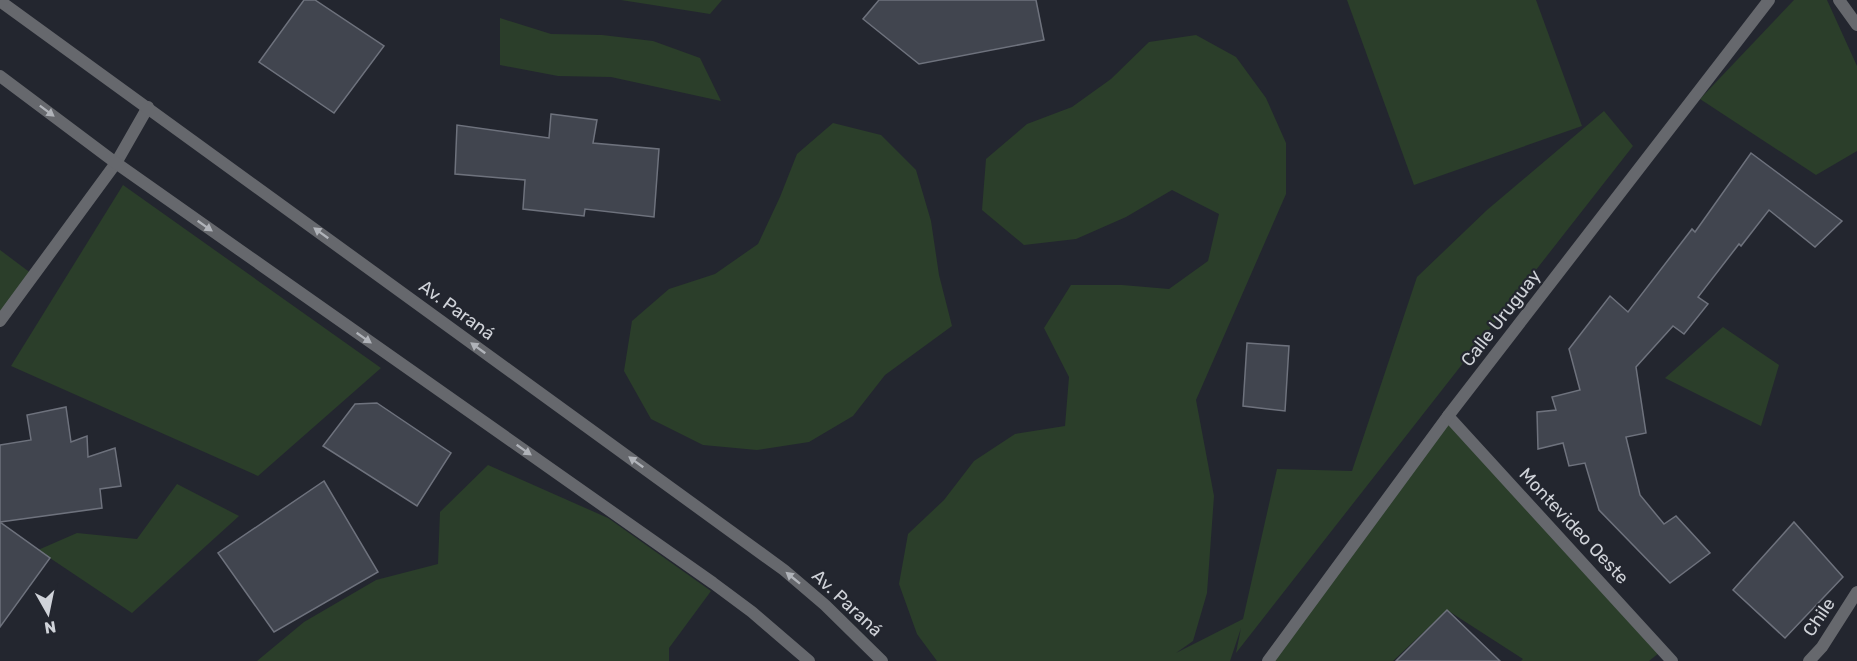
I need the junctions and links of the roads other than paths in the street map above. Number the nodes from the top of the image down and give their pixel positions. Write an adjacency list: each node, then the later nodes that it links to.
1 (1769, 0): 9 (street, Calle Uruguay)
2 (1839, 0): 4 (street)
3 (0, 1): 6 (street, Av. Paraná)
4 (1857, 25)
5 (0, 76): 7 (street, one-way to 7)
6 (148, 107): 7 (street); 12 (street, Av. Paraná, one-way to 6)
7 (116, 163): 8 (street); 11 (street, one-way to 11)
8 (0, 321)
9 (1448, 416): 13 (street, Calle Uruguay); 14 (street, Montevideo Oeste)
10 (1857, 592): 15 (street, Chile)
11 (808, 661)
12 (882, 661)
13 (1268, 661)
14 (1672, 661)
15 (1809, 661)

